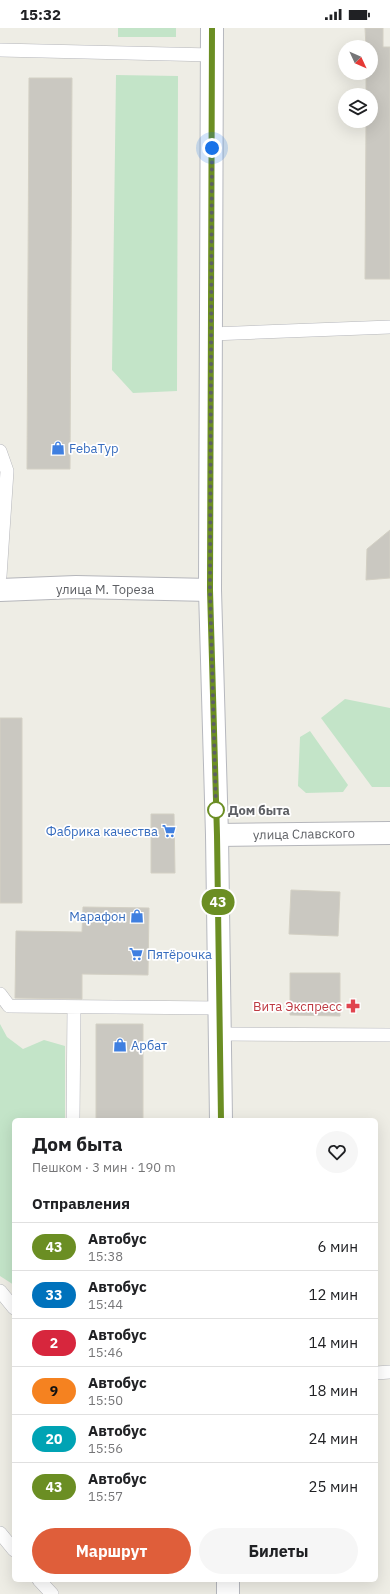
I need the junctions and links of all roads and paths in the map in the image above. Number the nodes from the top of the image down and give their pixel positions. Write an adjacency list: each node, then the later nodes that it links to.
1 (212, 28): 3 (main road)
2 (0, 50): 3 (lane)
3 (212, 55): 5 (main road)
4 (390, 327): 5 (lane)
5 (212, 334): 9 (main road)
6 (0, 451): 7 (lane)
7 (0, 576)
8 (0, 590): 9 (main road, улица М. Тореза)
9 (210, 590): 11 (main road)
10 (390, 833): 11 (main road, улица Славского)
11 (217, 835): 14 (main road)
12 (0, 994): 13 (lane)
13 (74, 1007): 14 (lane); 17 (lane)
14 (220, 1008): 15 (main road)
15 (220, 1034): 16 (lane); 18 (main road)
16 (390, 1035)
17 (73, 1118)
18 (221, 1118)
19 (0, 1291): 20 (lane)
20 (12, 1306)
21 (390, 1372): 22 (lane)
22 (378, 1373)
23 (0, 1533): 24 (lane)
24 (12, 1548)
25 (41, 1582): 27 (lane)
26 (228, 1582): 28 (main road)
27 (52, 1594)
28 (228, 1594)

